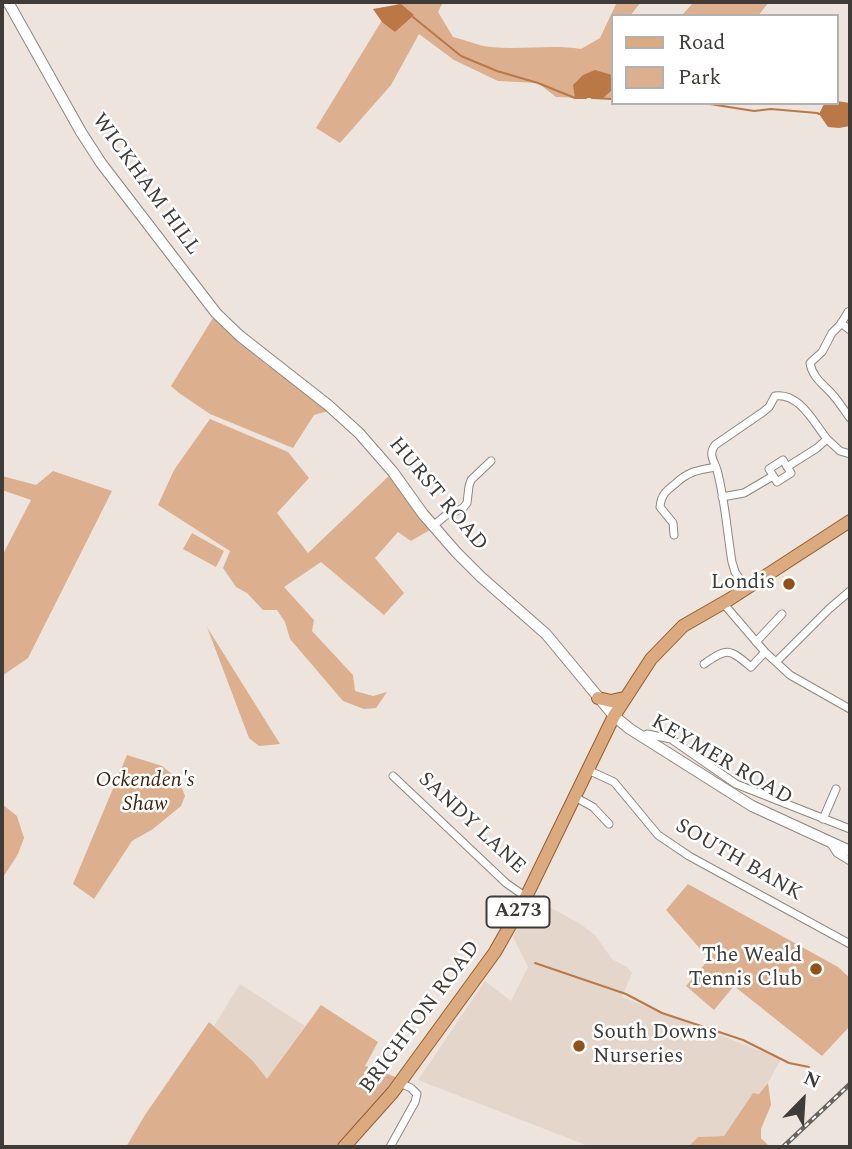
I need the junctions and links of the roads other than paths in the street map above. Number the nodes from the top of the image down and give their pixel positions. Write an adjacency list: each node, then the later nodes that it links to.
1 (8, 2): 3 (main road, WICKHAM HILL)
2 (850, 310): 4 (street)
3 (216, 313): 13 (main road, HURST ROAD)
4 (841, 323): 5 (street); 6 (street)
5 (850, 330)
6 (850, 418)
7 (827, 439): 8 (street); 10 (street); 11 (street)
8 (850, 454)
9 (491, 461): 13 (street)
10 (716, 467): 11 (street); 14 (street)
11 (722, 497): 15 (street)
12 (850, 521): 15 (main road, A273)
13 (433, 526): 23 (main road, HURST ROAD)
14 (674, 535)
15 (746, 588): 17 (main road, A273)
16 (850, 591): 21 (street)
17 (723, 603): 19 (street); 24 (main road, A273)
18 (782, 614): 19 (street)
19 (756, 642): 20 (street)
20 (765, 652): 21 (street); 22 (street)
21 (776, 662): 25 (street)
22 (704, 664)
23 (598, 698): 24 (main road); 26 (main road, HURST ROAD)
24 (624, 698): 26 (main road, A273)
25 (850, 709)
26 (614, 716): 27 (main road, KEYMER ROAD); 28 (main road, BRIGHTON ROAD / A273)
27 (642, 737): 32 (street); 35 (main road, KEYMER ROAD)
28 (588, 770): 31 (main road, BRIGHTON ROAD / A273); 40 (street, SOUTH BANK)
29 (393, 776): 39 (street, SANDY LANE)
30 (836, 789): 32 (street)
31 (575, 797): 33 (street); 39 (main road, BRIGHTON ROAD / A273)
32 (823, 819): 34 (street)
33 (609, 824)
34 (850, 828)
35 (830, 841): 36 (street); 37 (main road, KEYMER ROAD); 38 (street)
36 (850, 844)
37 (850, 851)
38 (850, 861)
39 (526, 897): 41 (main road, BRIGHTON ROAD / A273)
40 (850, 944)
41 (400, 1083): 42 (main road, BRIGHTON ROAD / A273); 43 (street)
42 (344, 1147)
43 (390, 1147)

